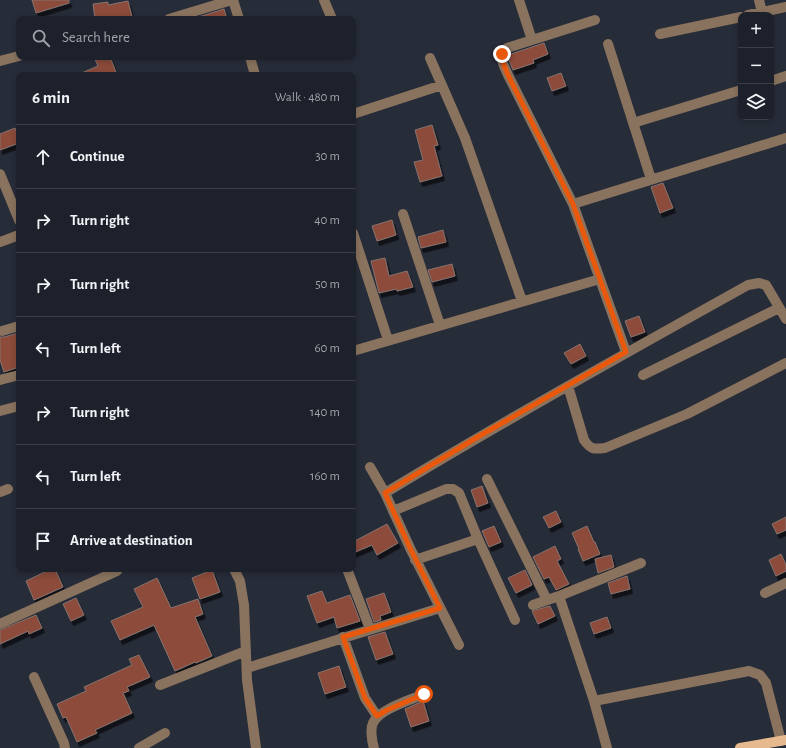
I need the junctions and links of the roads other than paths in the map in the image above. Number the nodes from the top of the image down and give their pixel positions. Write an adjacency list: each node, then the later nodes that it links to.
1 (233, 0): 7 (street); 8 (street)
2 (324, 0): 9 (street)
3 (519, 0): 13 (street)
4 (759, 0): 6 (street)
5 (786, 7): 6 (street)
6 (762, 12)
7 (179, 16)
8 (238, 16)
9 (331, 16)
10 (738, 18): 12 (street)
11 (595, 20): 13 (street)
12 (660, 34)
13 (532, 40): 29 (street)
14 (608, 44): 25 (street)
15 (16, 57): 18 (street)
16 (430, 58): 22 (street)
17 (251, 60): 19 (street)
18 (0, 61)
19 (254, 72)
20 (786, 76): 21 (street)
21 (774, 80)
22 (442, 85): 24 (street); 36 (street)
23 (738, 91): 25 (street)
24 (356, 113)
25 (633, 123): 28 (street)
26 (786, 138): 28 (street)
27 (0, 174): 30 (street)
28 (651, 179): 29 (street)
29 (573, 204): 35 (street)
30 (16, 213)
31 (403, 214): 39 (street)
32 (16, 236): 33 (street)
33 (0, 242)
34 (356, 242): 42 (street)
35 (600, 279): 36 (street); 44 (street)
36 (522, 301): 39 (street)
37 (779, 308): 38 (street); 44 (street); 46 (street)
38 (786, 319)
39 (440, 325): 42 (street)
40 (16, 327): 41 (street)
41 (2, 331)
42 (388, 340): 43 (street)
43 (356, 350)
44 (626, 352): 49 (street)
45 (786, 363): 49 (street)
46 (643, 375)
47 (16, 376): 48 (street)
48 (0, 380)
49 (568, 386): 54 (street)
50 (16, 407): 51 (street)
51 (0, 411)
52 (370, 467): 54 (street)
53 (487, 480): 65 (street)
54 (385, 493): 55 (street)
55 (393, 511): 56 (street); 57 (street)
56 (478, 539): 57 (street); 68 (street)
57 (416, 560): 67 (street)
58 (641, 563): 64 (street)
59 (115, 572): 69 (street)
60 (235, 572): 73 (street)
61 (348, 572): 70 (street)
62 (786, 583): 63 (street)
63 (765, 593)
64 (559, 596): 65 (street); 78 (street)
65 (547, 600): 66 (street)
66 (533, 606)
67 (440, 608): 70 (street); 72 (street)
68 (515, 620)
69 (0, 624)
70 (370, 629): 71 (street)
71 (343, 637): 74 (street); 79 (street)
72 (459, 645)
73 (246, 651): 74 (street); 76 (street)
74 (247, 668): 84 (street)
75 (34, 677): 82 (street)
76 (160, 685)
77 (424, 694): 79 (street)
78 (594, 701): 81 (street); 86 (street)
79 (377, 716): 85 (street)
80 (165, 733): 83 (street)
81 (783, 740): 87 (main road)
82 (65, 748)
83 (139, 748)
84 (256, 748)
85 (374, 748)
86 (607, 748)
87 (740, 748)

